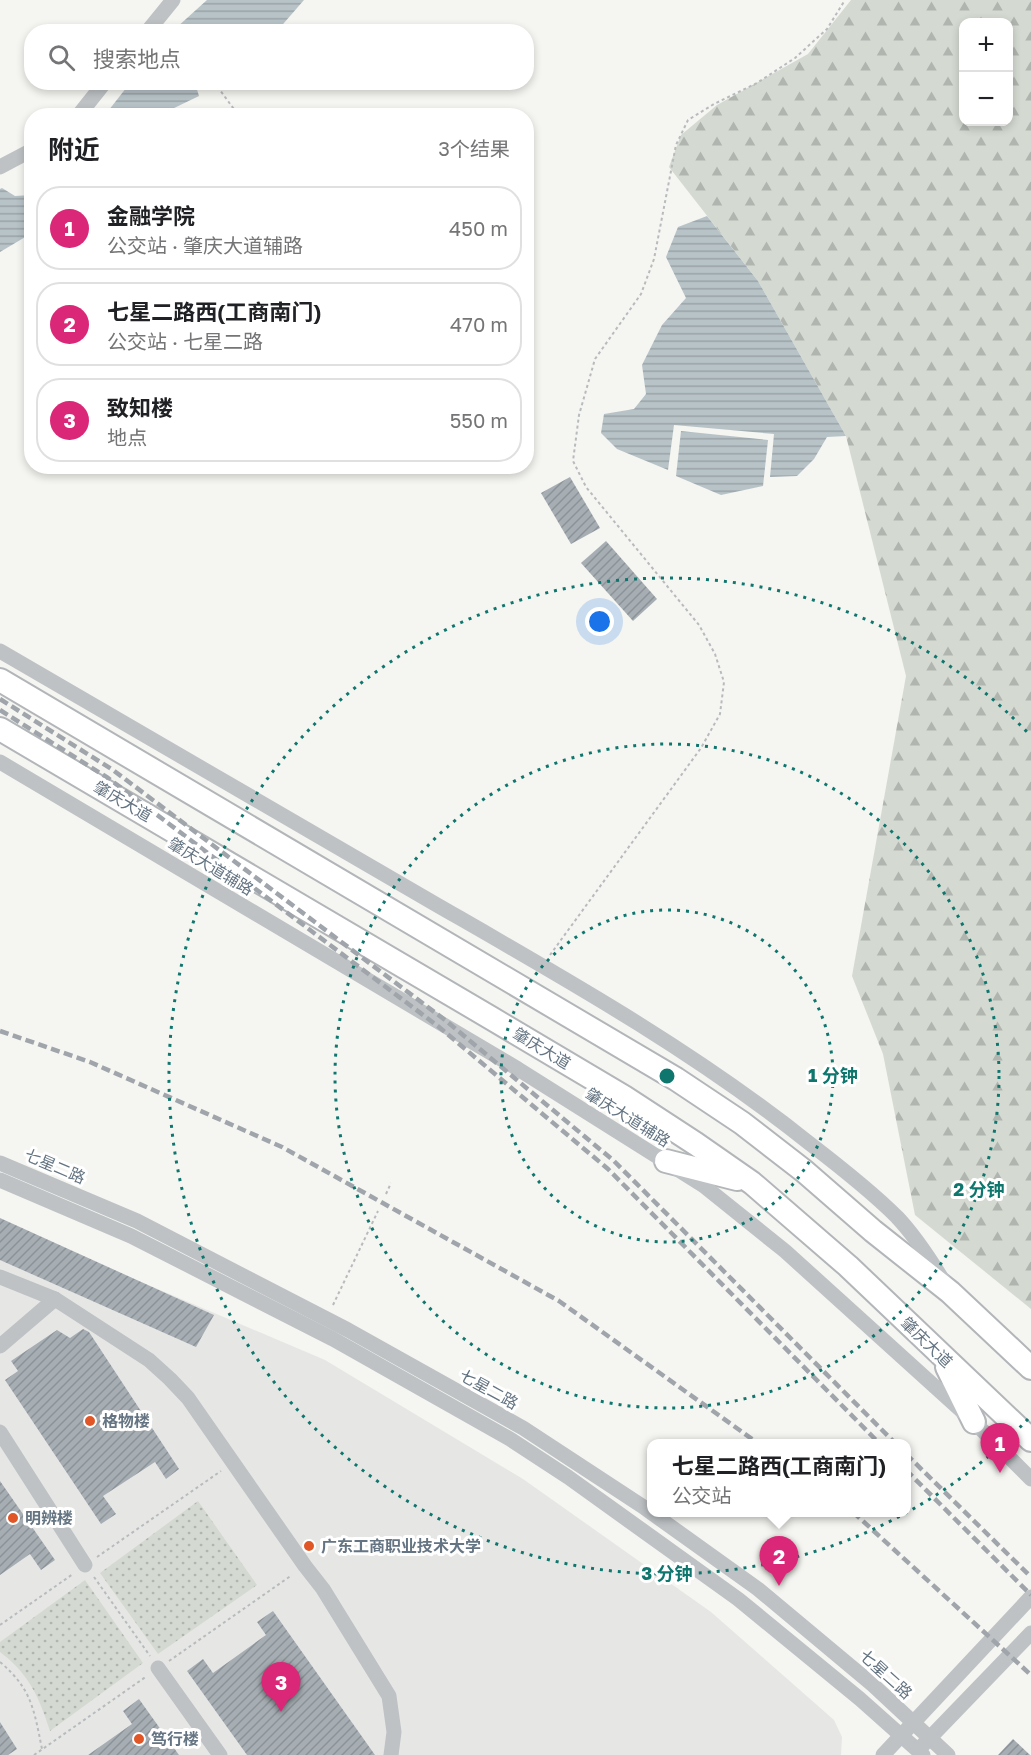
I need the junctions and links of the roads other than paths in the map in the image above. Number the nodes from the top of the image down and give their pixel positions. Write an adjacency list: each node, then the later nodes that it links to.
1 (173, 0): 2 (street)
2 (154, 24)
3 (99, 90): 4 (street)
4 (84, 108)
5 (24, 154): 6 (street)
6 (0, 167)
7 (0, 651): 16 (street)
8 (0, 680): 16 (highway)
9 (0, 729): 14 (highway, 肇庆大道)
10 (0, 762): 11 (street, 肇庆大道辅路)
11 (666, 1161): 14 (highway); 21 (street, 肇庆大道辅路)
12 (0, 1162): 25 (street, 七星二路)
13 (0, 1180): 32 (street, 七星二路)
14 (753, 1183): 19 (highway, 肇庆大道)
15 (0, 1276): 17 (street)
16 (950, 1292): 20 (highway)
17 (55, 1299): 18 (street); 36 (street)
18 (0, 1346)
19 (941, 1355): 21 (highway); 23 (highway, 肇庆大道)
20 (1031, 1368)
21 (974, 1422): 24 (street, 肇庆大道辅路)
22 (0, 1432): 27 (street)
23 (1031, 1440)
24 (1031, 1479)
25 (647, 1510)
26 (657, 1517): 31 (street, 七星二路)
27 (85, 1565)
28 (1031, 1597): 31 (street)
29 (1031, 1633): 33 (street)
30 (158, 1668): 35 (street)
31 (913, 1723): 32 (street); 33 (street, 七星二路)
32 (901, 1736): 34 (street, 七星二路); 37 (street)
33 (930, 1738): 34 (street); 38 (street, 七星二路)
34 (918, 1754)
35 (220, 1755)
36 (391, 1755)
37 (883, 1755)
38 (948, 1755)

